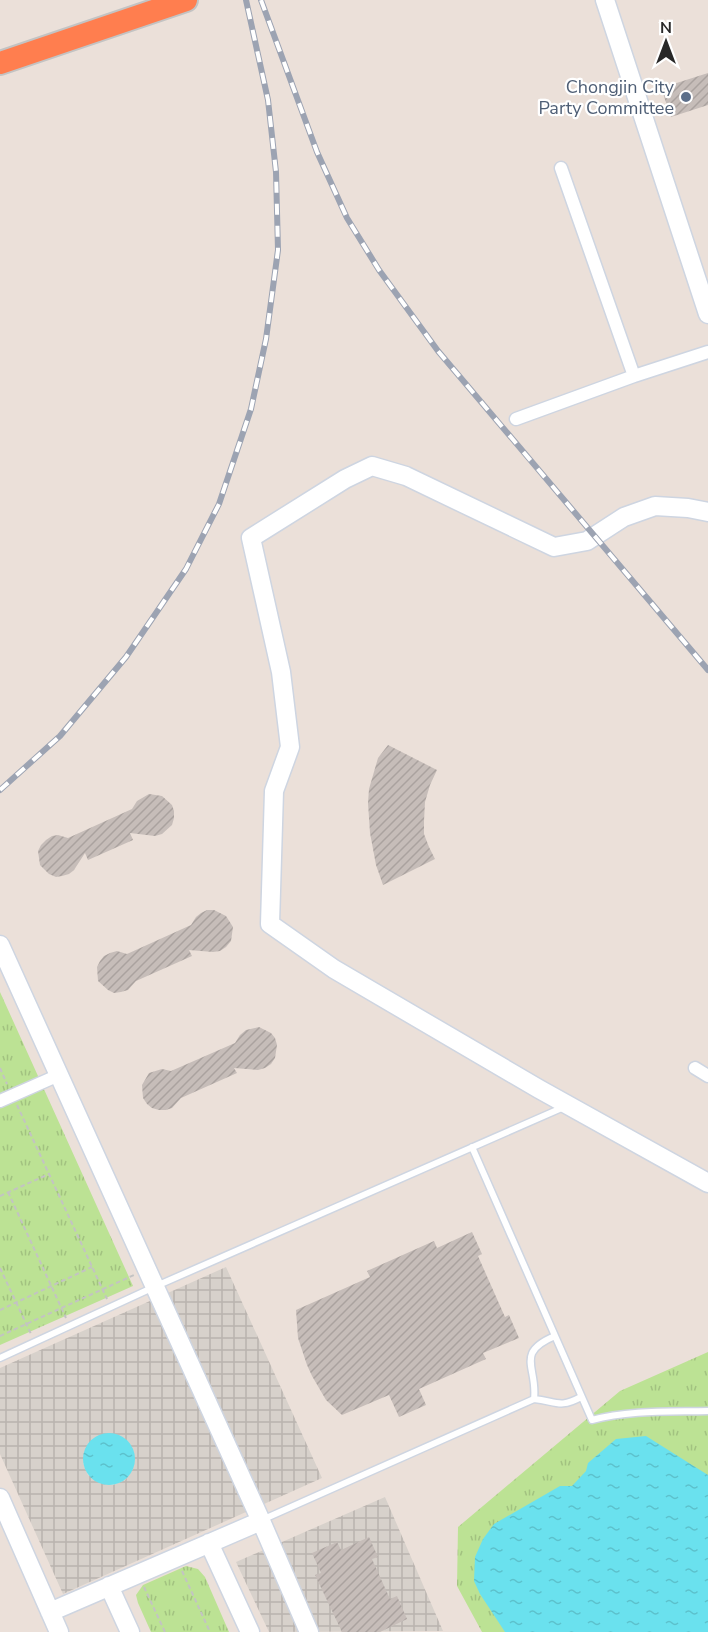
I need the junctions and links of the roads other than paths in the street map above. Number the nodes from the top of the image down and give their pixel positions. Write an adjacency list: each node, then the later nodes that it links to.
1 (186, 0): 3 (highway)
2 (605, 0): 5 (street)
3 (0, 63)
4 (561, 168): 7 (street)
5 (708, 314)
6 (708, 352): 7 (street)
7 (634, 376): 8 (street)
8 (516, 419)
9 (708, 512): 15 (street)
10 (0, 945): 12 (street)
11 (695, 1068): 13 (street)
12 (59, 1075): 14 (street); 18 (street)
13 (708, 1076)
14 (0, 1101)
15 (568, 1105): 16 (lane); 17 (street)
16 (472, 1147): 18 (lane); 19 (lane)
17 (708, 1183)
18 (154, 1287): 20 (lane); 25 (street)
19 (555, 1336): 21 (lane); 22 (lane)
20 (0, 1358)
21 (581, 1397): 22 (lane); 23 (lane)
22 (534, 1399): 25 (lane)
23 (708, 1411)
24 (0, 1498): 28 (street)
25 (261, 1521): 26 (street); 32 (street)
26 (209, 1543): 27 (street); 31 (street)
27 (109, 1586): 28 (street); 30 (street)
28 (50, 1612): 29 (street)
29 (59, 1632)
30 (130, 1632)
31 (250, 1632)
32 (309, 1632)

